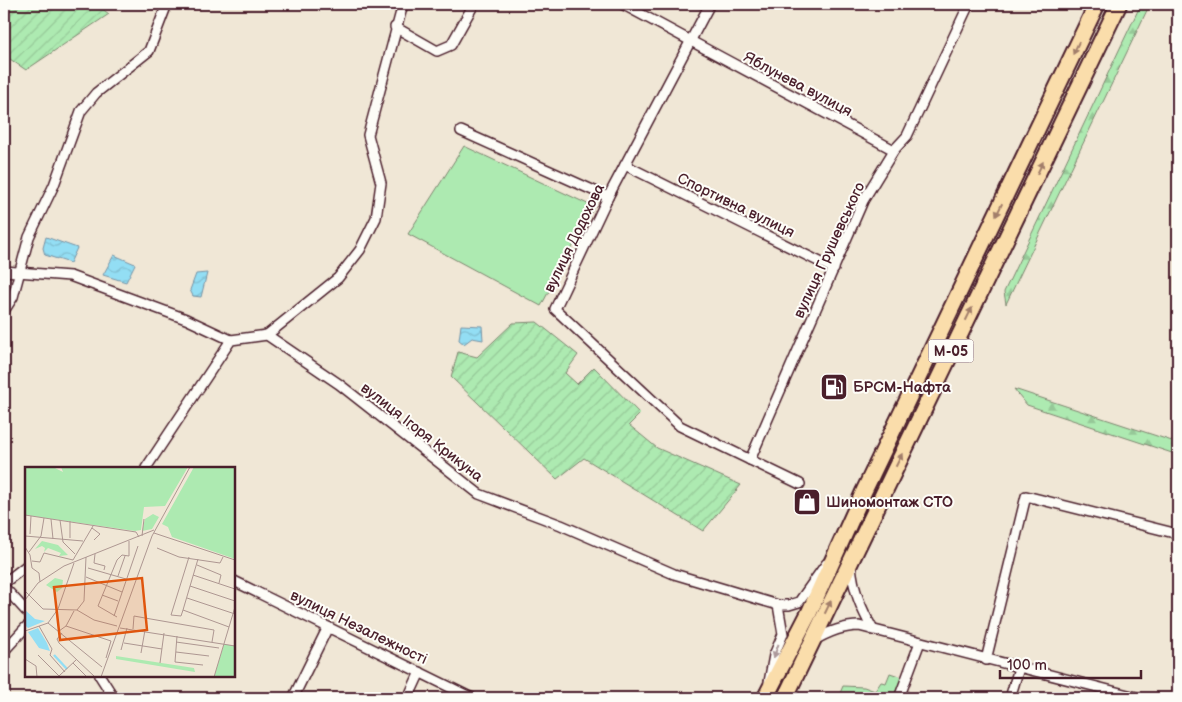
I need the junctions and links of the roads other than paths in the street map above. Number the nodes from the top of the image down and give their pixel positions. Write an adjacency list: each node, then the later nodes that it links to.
1 (167, 4): 17 (street)
2 (403, 4): 9 (street)
3 (474, 4): 9 (street)
4 (622, 4): 10 (street)
5 (710, 4): 10 (street, вулиця Додохова)
6 (969, 4): 12 (street, вулиця Грушевського)
7 (1097, 4): 25 (highway, М-05, one-way to 25)
8 (1118, 4): 26 (highway, М-05, one-way to 8)
9 (395, 27): 19 (street)
10 (690, 42): 12 (street, Яблунева вулиця); 13 (street, вулиця Додохова)
11 (461, 131): 14 (street)
12 (894, 150): 15 (street, вулиця Грушевського)
13 (625, 165): 14 (street, вулиця Додохова); 15 (street, Спортивна вулиця)
14 (608, 196): 21 (street, вулиця Додохова)
15 (834, 269): 21 (street, вулиця Грушевського)
16 (4, 271): 17 (street)
17 (19, 271): 18 (street); 20 (street)
18 (4, 311)
19 (267, 335): 20 (street); 30 (street, вулиця Ігоря Крикуна)
20 (231, 340): 22 (street)
21 (750, 460): 23 (street, вулиця Додохова)
22 (147, 467)
23 (800, 484)
24 (1178, 534): 38 (street)
25 (838, 549): 30 (street); 46 (highway, М-05)
26 (851, 560): 34 (street); 35 (highway, М-05, one-way to 26)
27 (25, 567): 29 (street)
28 (235, 581): 33 (street, вулиця Незалежності)
29 (4, 585): 31 (street)
30 (778, 605): 46 (street, one-way to 46)
31 (25, 610)
32 (25, 627): 37 (street)
33 (328, 627): 40 (street, вулиця Незалежності); 43 (street)
34 (873, 630): 35 (street); 36 (street)
35 (812, 642): 47 (highway, М-05)
36 (920, 642): 38 (street); 48 (street)
37 (4, 651)
38 (986, 660): 39 (street)
39 (1019, 668): 49 (street); 50 (street)
40 (420, 672): 44 (street); 45 (street, вулиця Незалежності)
41 (101, 677): 42 (street)
42 (114, 698)
43 (293, 698)
44 (408, 698)
45 (472, 698)
46 (765, 698)
47 (785, 698)
48 (899, 698)
49 (1010, 698)
50 (1140, 698)

